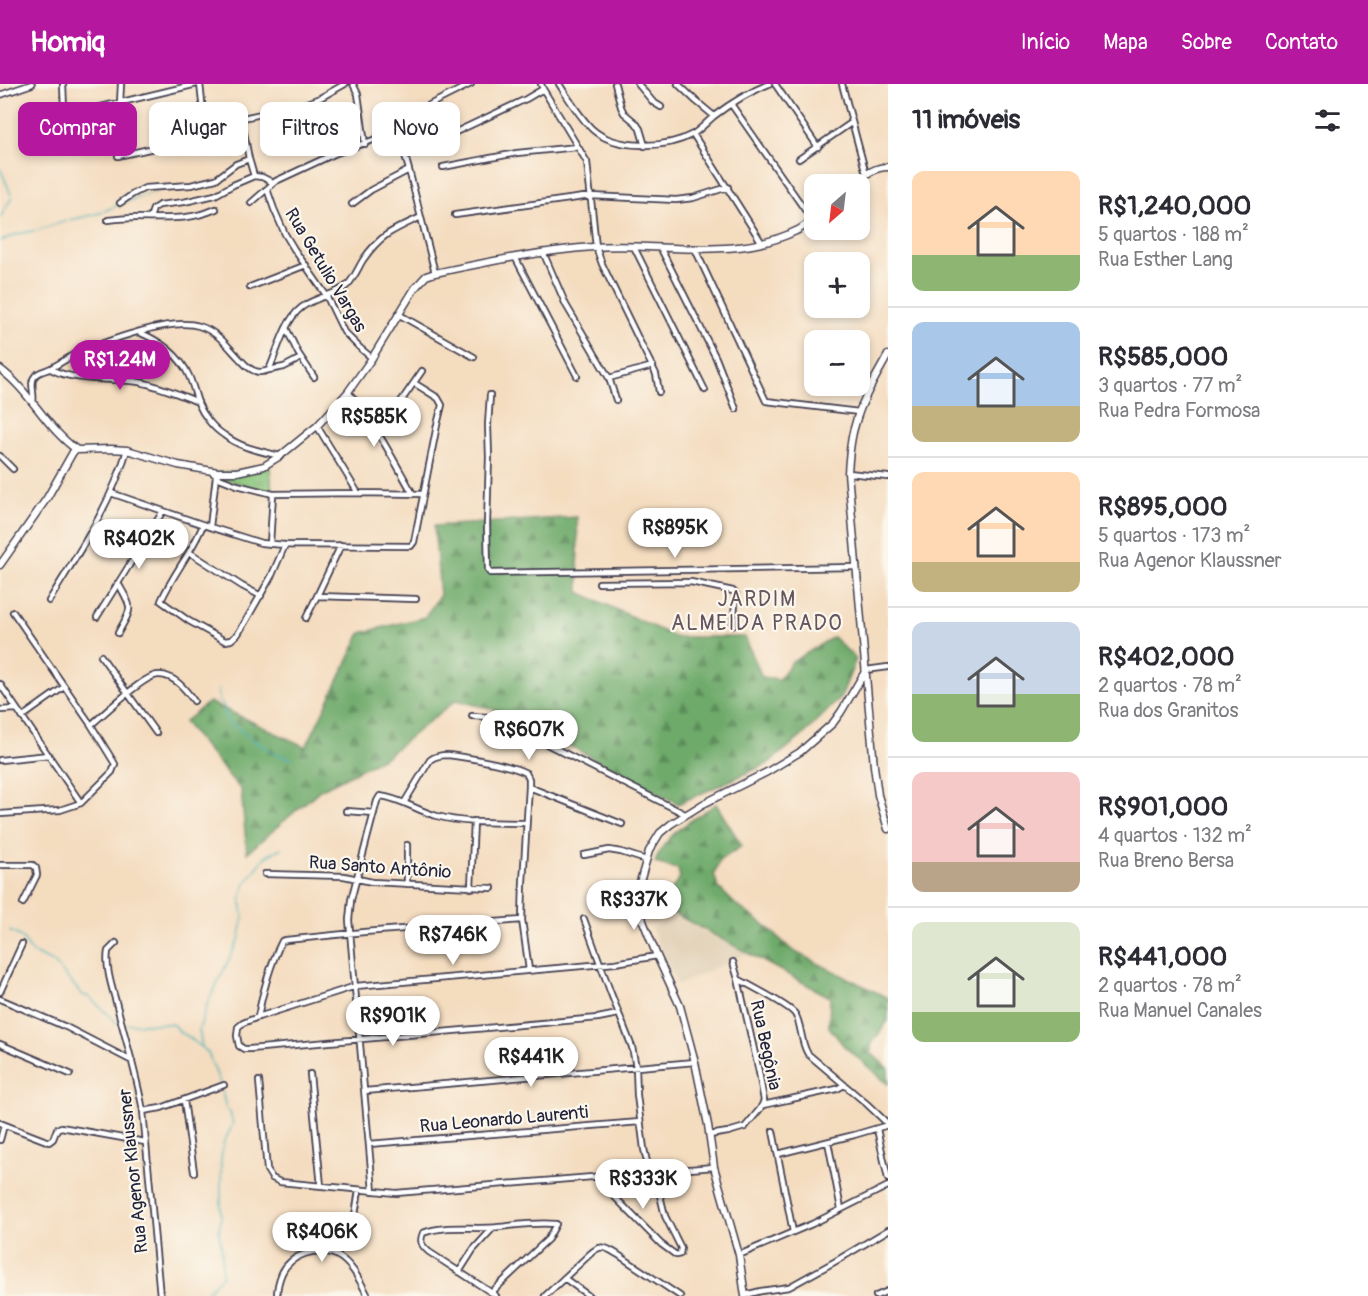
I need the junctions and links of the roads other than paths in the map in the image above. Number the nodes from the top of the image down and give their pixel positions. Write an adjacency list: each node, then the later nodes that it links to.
1 (32, 84): 18 (street)
2 (63, 84): 19 (street)
3 (121, 84): 20 (street)
4 (199, 84): 21 (street); 34 (street)
5 (345, 84): 36 (street)
6 (353, 84): 30 (street)
7 (471, 84): 22 (street)
8 (559, 84): 31 (street)
9 (615, 84): 31 (street)
10 (638, 84): 24 (street)
11 (678, 84): 25 (street)
12 (769, 84): 17 (street)
13 (775, 84): 33 (street)
14 (842, 84): 26 (street)
15 (748, 86): 17 (street)
16 (542, 87): 27 (street); 32 (street)
17 (752, 91): 23 (street)
18 (0, 95)
19 (63, 102)
20 (120, 102)
21 (128, 102)
22 (435, 102)
23 (731, 104): 25 (street); 50 (street)
24 (661, 107)
25 (714, 116): 28 (street)
26 (851, 123): 33 (street); 41 (street)
27 (460, 130)
28 (693, 134): 31 (street); 44 (street)
29 (372, 140): 30 (street)
30 (365, 144): 43 (street)
31 (645, 146)
32 (577, 147): 38 (street); 46 (street)
33 (818, 147): 37 (street)
34 (137, 152)
35 (405, 156): 40 (street)
36 (249, 159): 42 (street); 47 (street)
37 (799, 159)
38 (443, 167)
39 (888, 167): 41 (main road)
40 (409, 170): 49 (street); 53 (street)
41 (866, 174)
42 (254, 176): 43 (street); 54 (street)
43 (272, 183): 45 (street)
44 (728, 187): 46 (street); 57 (street)
45 (267, 189): 48 (street); 64 (street, Rua Getulio Vargas)
46 (591, 196): 52 (street); 58 (street)
47 (120, 203)
48 (251, 203)
49 (352, 204)
50 (804, 206)
51 (216, 210): 54 (street)
52 (455, 215)
53 (421, 217): 65 (street); 67 (street)
54 (150, 218): 55 (street)
55 (108, 220)
56 (804, 226): 57 (main road)
57 (762, 243): 61 (main road)
58 (596, 247): 59 (main road); 62 (main road); 75 (street)
59 (634, 247): 60 (main road); 84 (street)
60 (660, 248): 61 (main road); 91 (street)
61 (695, 249): 92 (street)
62 (543, 252): 63 (main road); 82 (street)
63 (515, 257): 65 (main road); 80 (street)
64 (306, 265): 66 (street); 67 (street, Rua Getulio Vargas)
65 (435, 273): 68 (main road)
66 (250, 287)
67 (326, 295): 69 (street); 74 (street, Rua Getulio Vargas)
68 (398, 314): 72 (street); 74 (main road)
69 (286, 328): 73 (street); 78 (street)
70 (138, 332): 77 (street); 78 (street); 89 (street)
71 (888, 355): 92 (main road)
72 (474, 357)
73 (302, 358): 78 (street); 81 (street)
74 (372, 358): 85 (main road)
75 (653, 366): 82 (street); 86 (street)
76 (0, 369): 90 (main road)
77 (51, 369): 89 (street); 90 (street)
78 (269, 370)
79 (422, 371): 83 (street)
80 (577, 376)
81 (314, 377)
82 (609, 378): 88 (street)
83 (414, 383): 94 (street); 107 (street)
84 (705, 390)
85 (348, 392): 93 (main road); 94 (street)
86 (659, 392)
87 (490, 395): 117 (street)
88 (616, 400)
89 (198, 402): 98 (street)
90 (33, 403): 96 (main road)
91 (736, 408)
92 (859, 412): 100 (main road)
93 (317, 426): 98 (main road); 103 (street)
94 (379, 433): 106 (street)
95 (127, 450): 96 (main road); 101 (main road); 104 (street)
96 (75, 451): 115 (main road)
97 (0, 456): 99 (street)
98 (280, 456): 101 (main road)
99 (13, 470)
100 (849, 473): 102 (street); 116 (main road)
101 (214, 474): 105 (street); 110 (street)
102 (888, 477)
103 (358, 493): 105 (street); 106 (street)
104 (111, 494): 108 (street); 124 (street)
105 (273, 494): 111 (street)
106 (413, 494): 107 (street)
107 (423, 494): 113 (street)
108 (163, 511): 109 (street); 119 (street)
109 (203, 525): 110 (street); 114 (street)
110 (210, 527): 111 (street)
111 (270, 544): 112 (street)
112 (285, 545): 113 (street); 121 (street)
113 (341, 545): 122 (street)
114 (189, 552): 121 (street); 121 (street)
115 (0, 565)
116 (856, 567): 117 (street); 132 (main road)
117 (690, 570): 118 (street)
118 (689, 582): 120 (street); 128 (street)
119 (118, 583): 126 (street); 129 (street)
120 (599, 583)
121 (261, 596)
122 (317, 596): 123 (street); 127 (street)
123 (416, 599)
124 (48, 601)
125 (13, 612): 134 (street)
126 (97, 617)
127 (306, 618)
128 (733, 625)
129 (118, 633)
130 (101, 656): 135 (street)
131 (888, 667): 132 (street)
132 (866, 670): 151 (main road); 155 (main road)
133 (0, 684): 137 (street)
134 (64, 687): 140 (street); 141 (street)
135 (129, 693): 136 (street); 141 (street); 142 (street)
136 (194, 702)
137 (16, 709): 138 (street); 140 (street)
138 (0, 710)
139 (472, 716): 151 (street)
140 (22, 717): 143 (street)
141 (91, 725): 147 (street)
142 (156, 733)
143 (49, 755): 144 (street); 147 (street)
144 (0, 760)
145 (529, 788): 146 (street); 153 (street); 154 (street)
146 (404, 803): 149 (street); 152 (street)
147 (81, 804): 150 (street)
148 (345, 811): 149 (street)
149 (374, 813): 161 (street)
150 (0, 814)
151 (686, 814): 158 (main road)
152 (474, 821): 153 (street); 163 (street)
153 (526, 823): 167 (street)
154 (622, 824)
155 (888, 829)
156 (407, 845): 162 (street)
157 (584, 855): 158 (street)
158 (646, 860): 171 (main road)
159 (0, 865): 165 (street)
160 (265, 874): 161 (street, Rua Santo Antônio)
161 (357, 879): 162 (street, Rua Santo Antônio); 168 (street)
162 (407, 884): 163 (street, Rua Santo Antônio)
163 (471, 888): 164 (street, Rua Santo Antônio)
164 (492, 888)
165 (23, 903)
166 (584, 919): 173 (street)
167 (522, 920): 168 (street); 174 (street)
168 (350, 934): 176 (street); 180 (street)
169 (116, 943): 183 (street, Rua Agenor Klaussner)
170 (22, 944): 177 (street)
171 (657, 956): 173 (street); 184 (main road)
172 (733, 962): 175 (street, Rua Begônia)
173 (600, 963): 174 (street); 179 (street)
174 (529, 970): 176 (street)
175 (738, 978): 190 (street); 193 (street, Rua Begônia)
176 (356, 986): 180 (street); 181 (street)
177 (0, 992)
178 (0, 999): 183 (street)
179 (618, 1014): 181 (street); 185 (street)
180 (258, 1017): 181 (street)
181 (360, 1038): 191 (street)
182 (0, 1044): 186 (street)
183 (132, 1061): 194 (street, Rua Agenor Klaussner)
184 (695, 1062): 185 (street); 200 (main road)
185 (636, 1067): 191 (street); 195 (street)
186 (70, 1074)
187 (310, 1074): 211 (street)
188 (259, 1081): 211 (street)
189 (224, 1084): 192 (street)
190 (844, 1085): 193 (street); 197 (street)
191 (365, 1091): 204 (street)
192 (184, 1100): 194 (street); 207 (street)
193 (763, 1105): 200 (street, Rua Begônia)
194 (143, 1111): 202 (street, Rua Agenor Klaussner)
195 (640, 1122): 204 (street, Rua Leonardo Laurenti); 208 (street)
196 (2, 1124): 201 (street); 202 (street)
197 (888, 1125): 198 (street)
198 (877, 1129): 203 (street); 210 (street)
199 (773, 1131): 205 (street)
200 (710, 1135): 206 (main road)
201 (0, 1140)
202 (145, 1142): 225 (street, Rua Agenor Klaussner)
203 (828, 1142): 205 (street); 215 (street)
204 (369, 1144): 214 (street)
205 (778, 1154): 218 (street)
206 (714, 1167): 208 (street); 220 (main road)
207 (194, 1172)
208 (652, 1172): 209 (street); 209 (street)
209 (599, 1177): 214 (street)
210 (888, 1179)
211 (321, 1186): 213 (street)
212 (888, 1186): 215 (street)
213 (359, 1190): 214 (street); 219 (street)
214 (373, 1191)
215 (841, 1209): 218 (street)
216 (493, 1228): 221 (street); 221 (street); 224 (street)
217 (888, 1230): 231 (street)
218 (793, 1232): 220 (street)
219 (336, 1255): 226 (street); 227 (street)
220 (739, 1256): 231 (main road)
221 (459, 1272): 224 (street)
222 (564, 1278): 228 (street); 229 (street); 230 (street)
223 (888, 1291): 232 (street)
224 (494, 1295)
225 (160, 1296)
226 (277, 1296)
227 (368, 1296)
228 (545, 1296)
229 (589, 1296)
230 (680, 1296)
231 (745, 1296)
232 (876, 1296)

